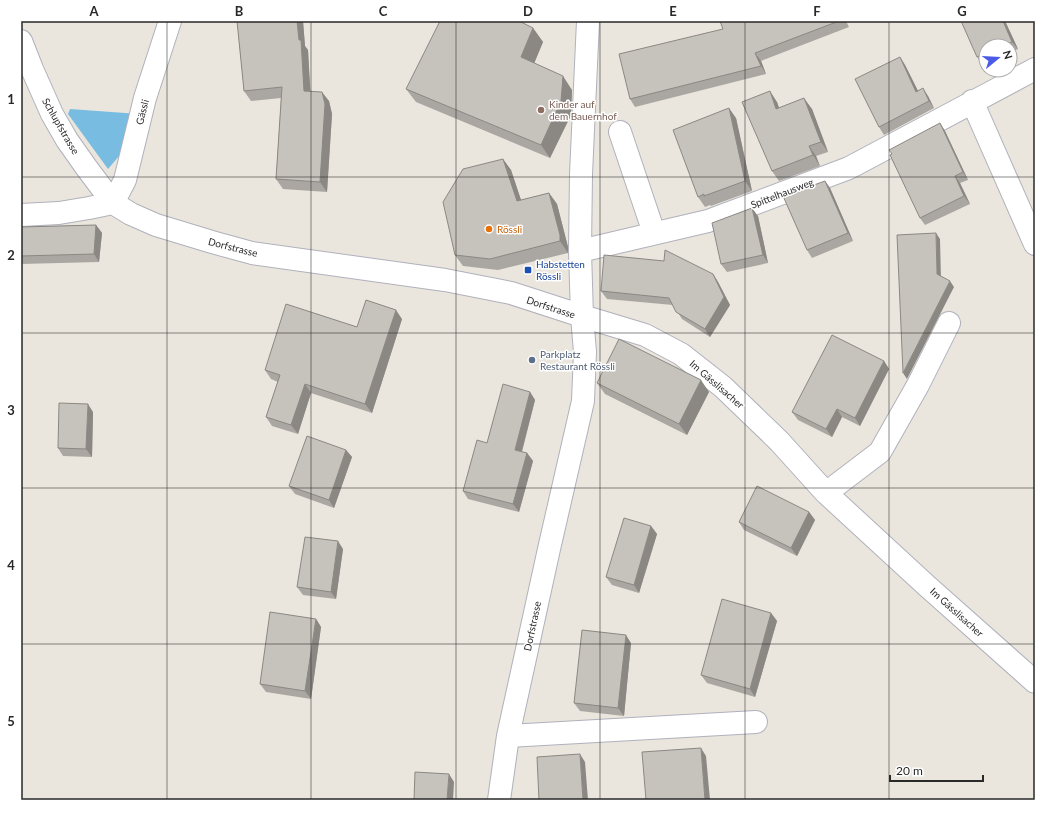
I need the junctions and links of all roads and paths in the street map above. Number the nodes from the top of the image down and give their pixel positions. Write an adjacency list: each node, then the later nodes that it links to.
1 (170, 21): 7 (street, Gässli)
2 (588, 21): 11 (street)
3 (21, 41): 7 (street, Schlupfstrasse)
4 (1035, 68): 5 (street, Spittelhausweg)
5 (972, 101): 9 (street, Spittelhausweg); 10 (street)
6 (620, 132): 9 (street)
7 (113, 203): 8 (street); 12 (street, Dorfstrasse)
8 (21, 215)
9 (654, 233): 11 (street, Spittelhausweg)
10 (1035, 244)
11 (580, 251): 12 (street)
12 (582, 316): 14 (street, Im Gässlisacher); 17 (street, Dorfstrasse)
13 (949, 323): 14 (street)
14 (826, 492): 15 (street, Im Gässlisacher)
15 (1035, 682)
16 (756, 722): 17 (street)
17 (508, 736): 18 (street, Dorfstrasse)
18 (500, 800)

